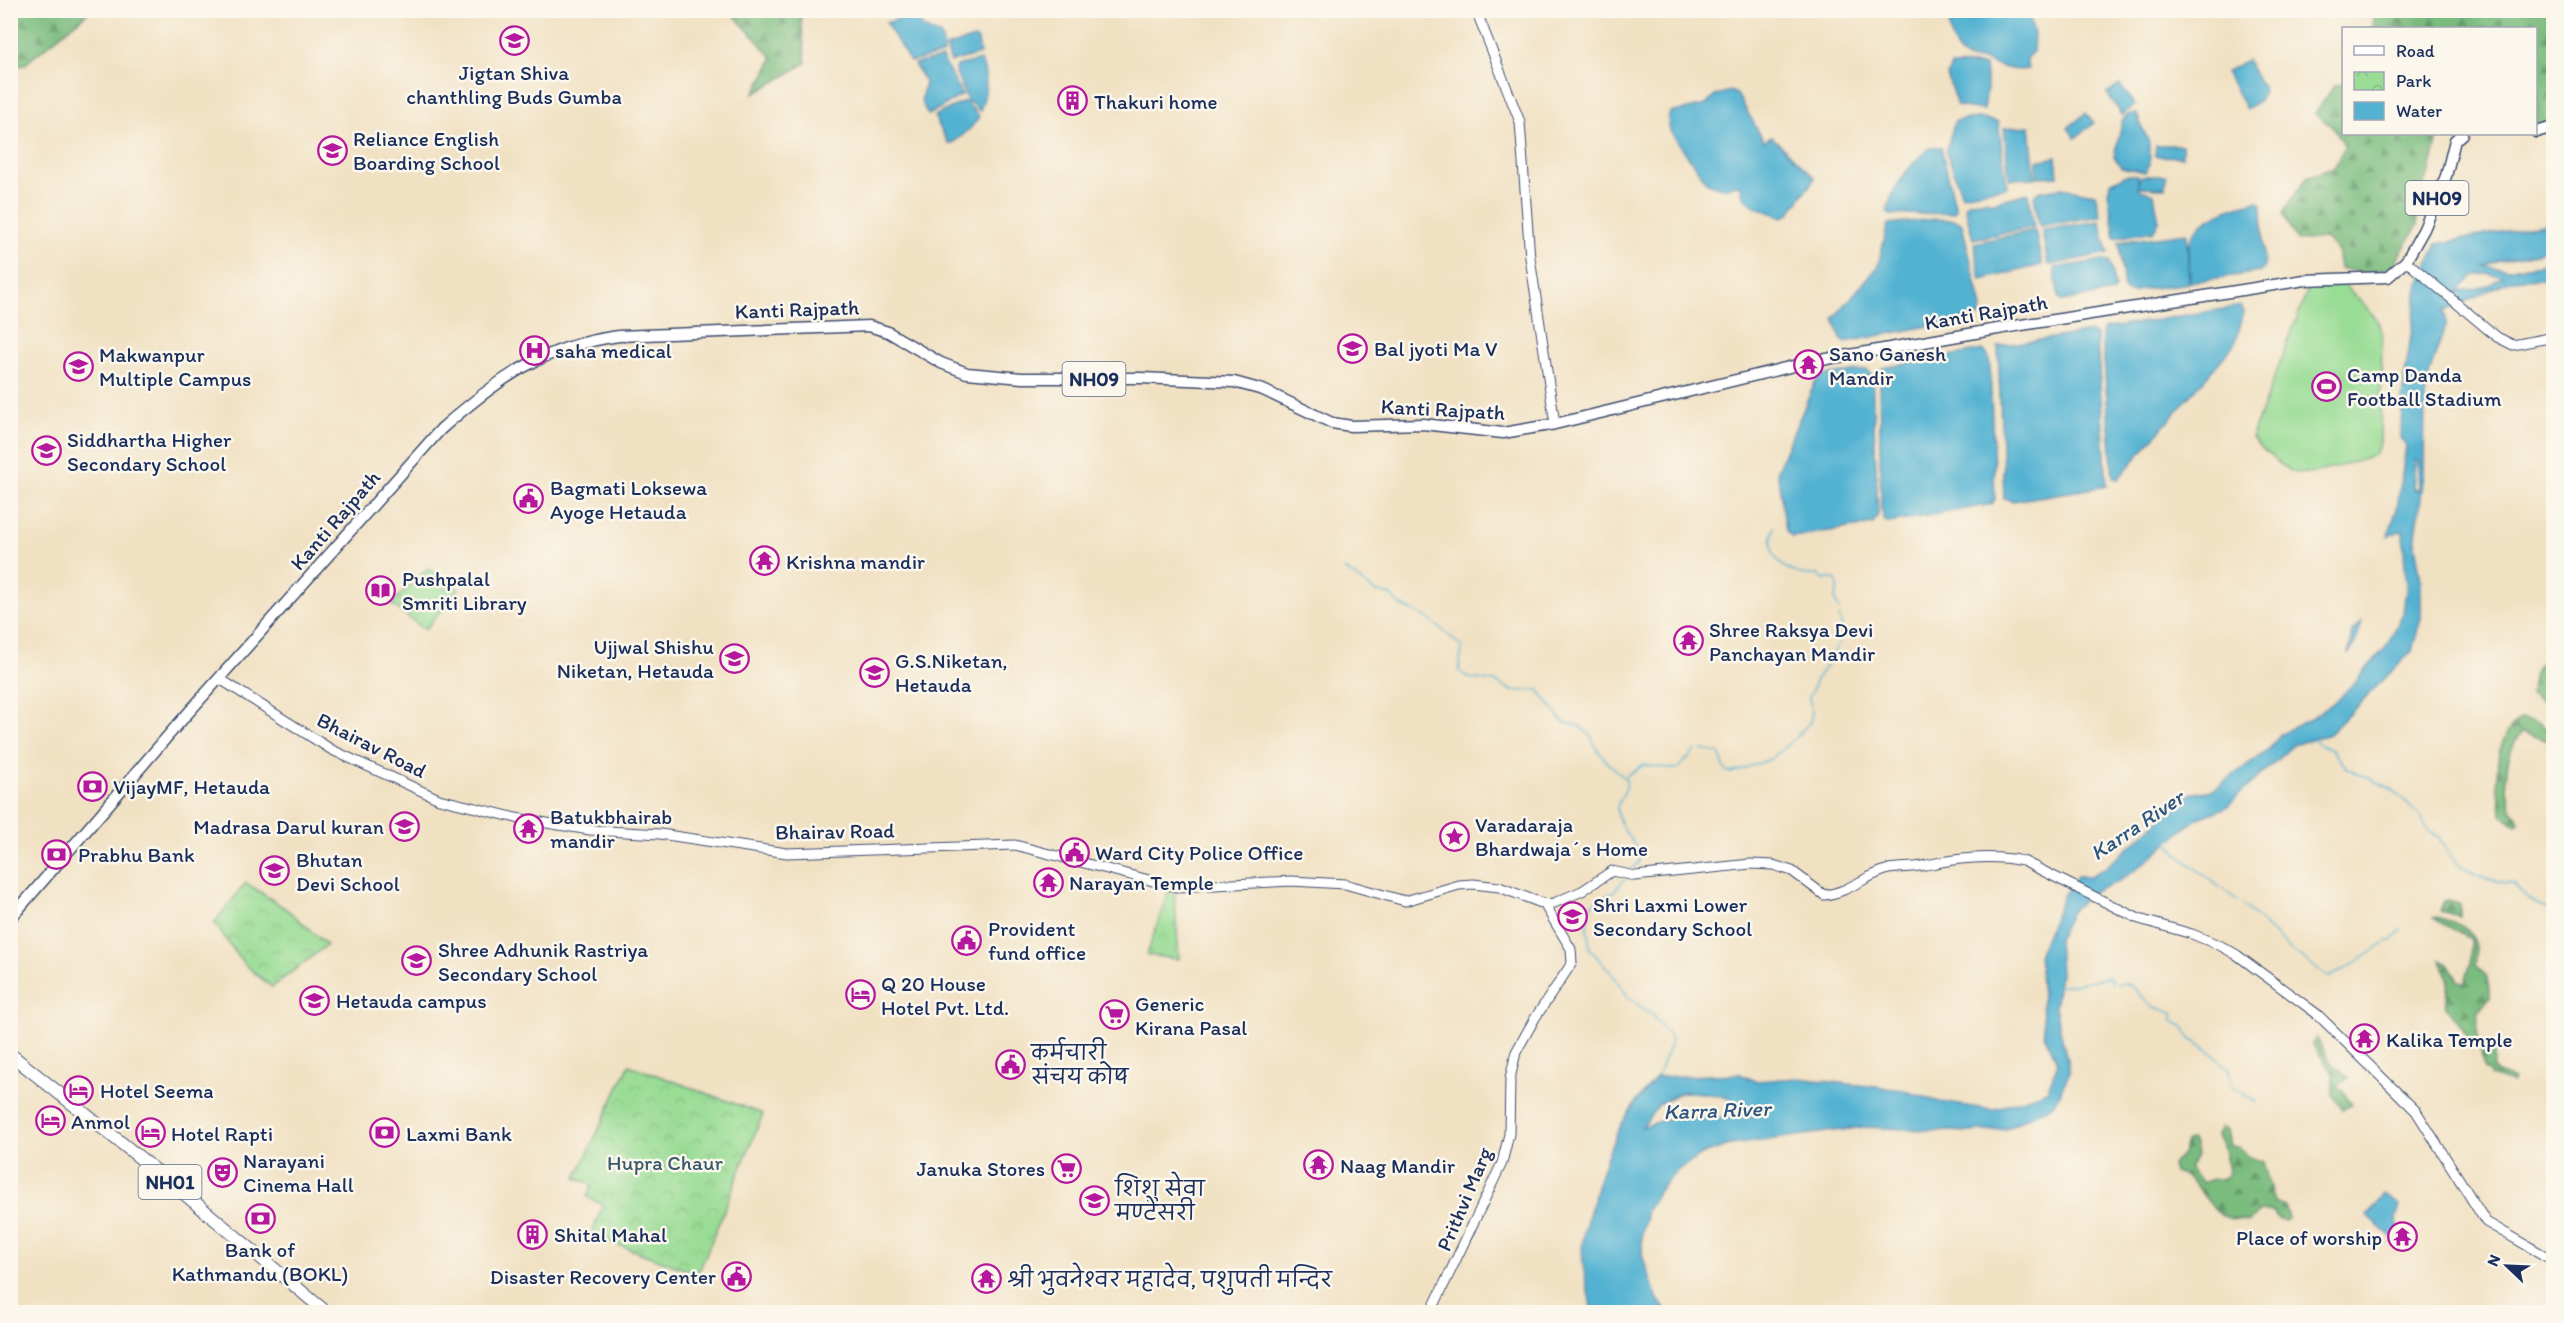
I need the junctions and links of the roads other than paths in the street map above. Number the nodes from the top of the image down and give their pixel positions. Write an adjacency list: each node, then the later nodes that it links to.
1 (1476, 10): 7 (main road)
2 (2553, 127): 3 (main road)
3 (2537, 132)
4 (2461, 135): 5 (main road, Kanti Rajpath / NH09)
5 (2406, 261): 6 (main road); 7 (main road, Kanti Rajpath / NH09)
6 (2553, 337)
7 (1555, 424): 8 (main road, Kanti Rajpath / NH09)
8 (220, 679): 9 (main road, Bhairav Road); 10 (main road, Kanti Rajpath / NH09)
9 (1544, 904): 12 (main road); 14 (main road, Prithvi Marg)
10 (10, 920)
11 (10, 1054): 13 (highway, NH01)
12 (2553, 1261)
13 (326, 1312)
14 (1431, 1312)

